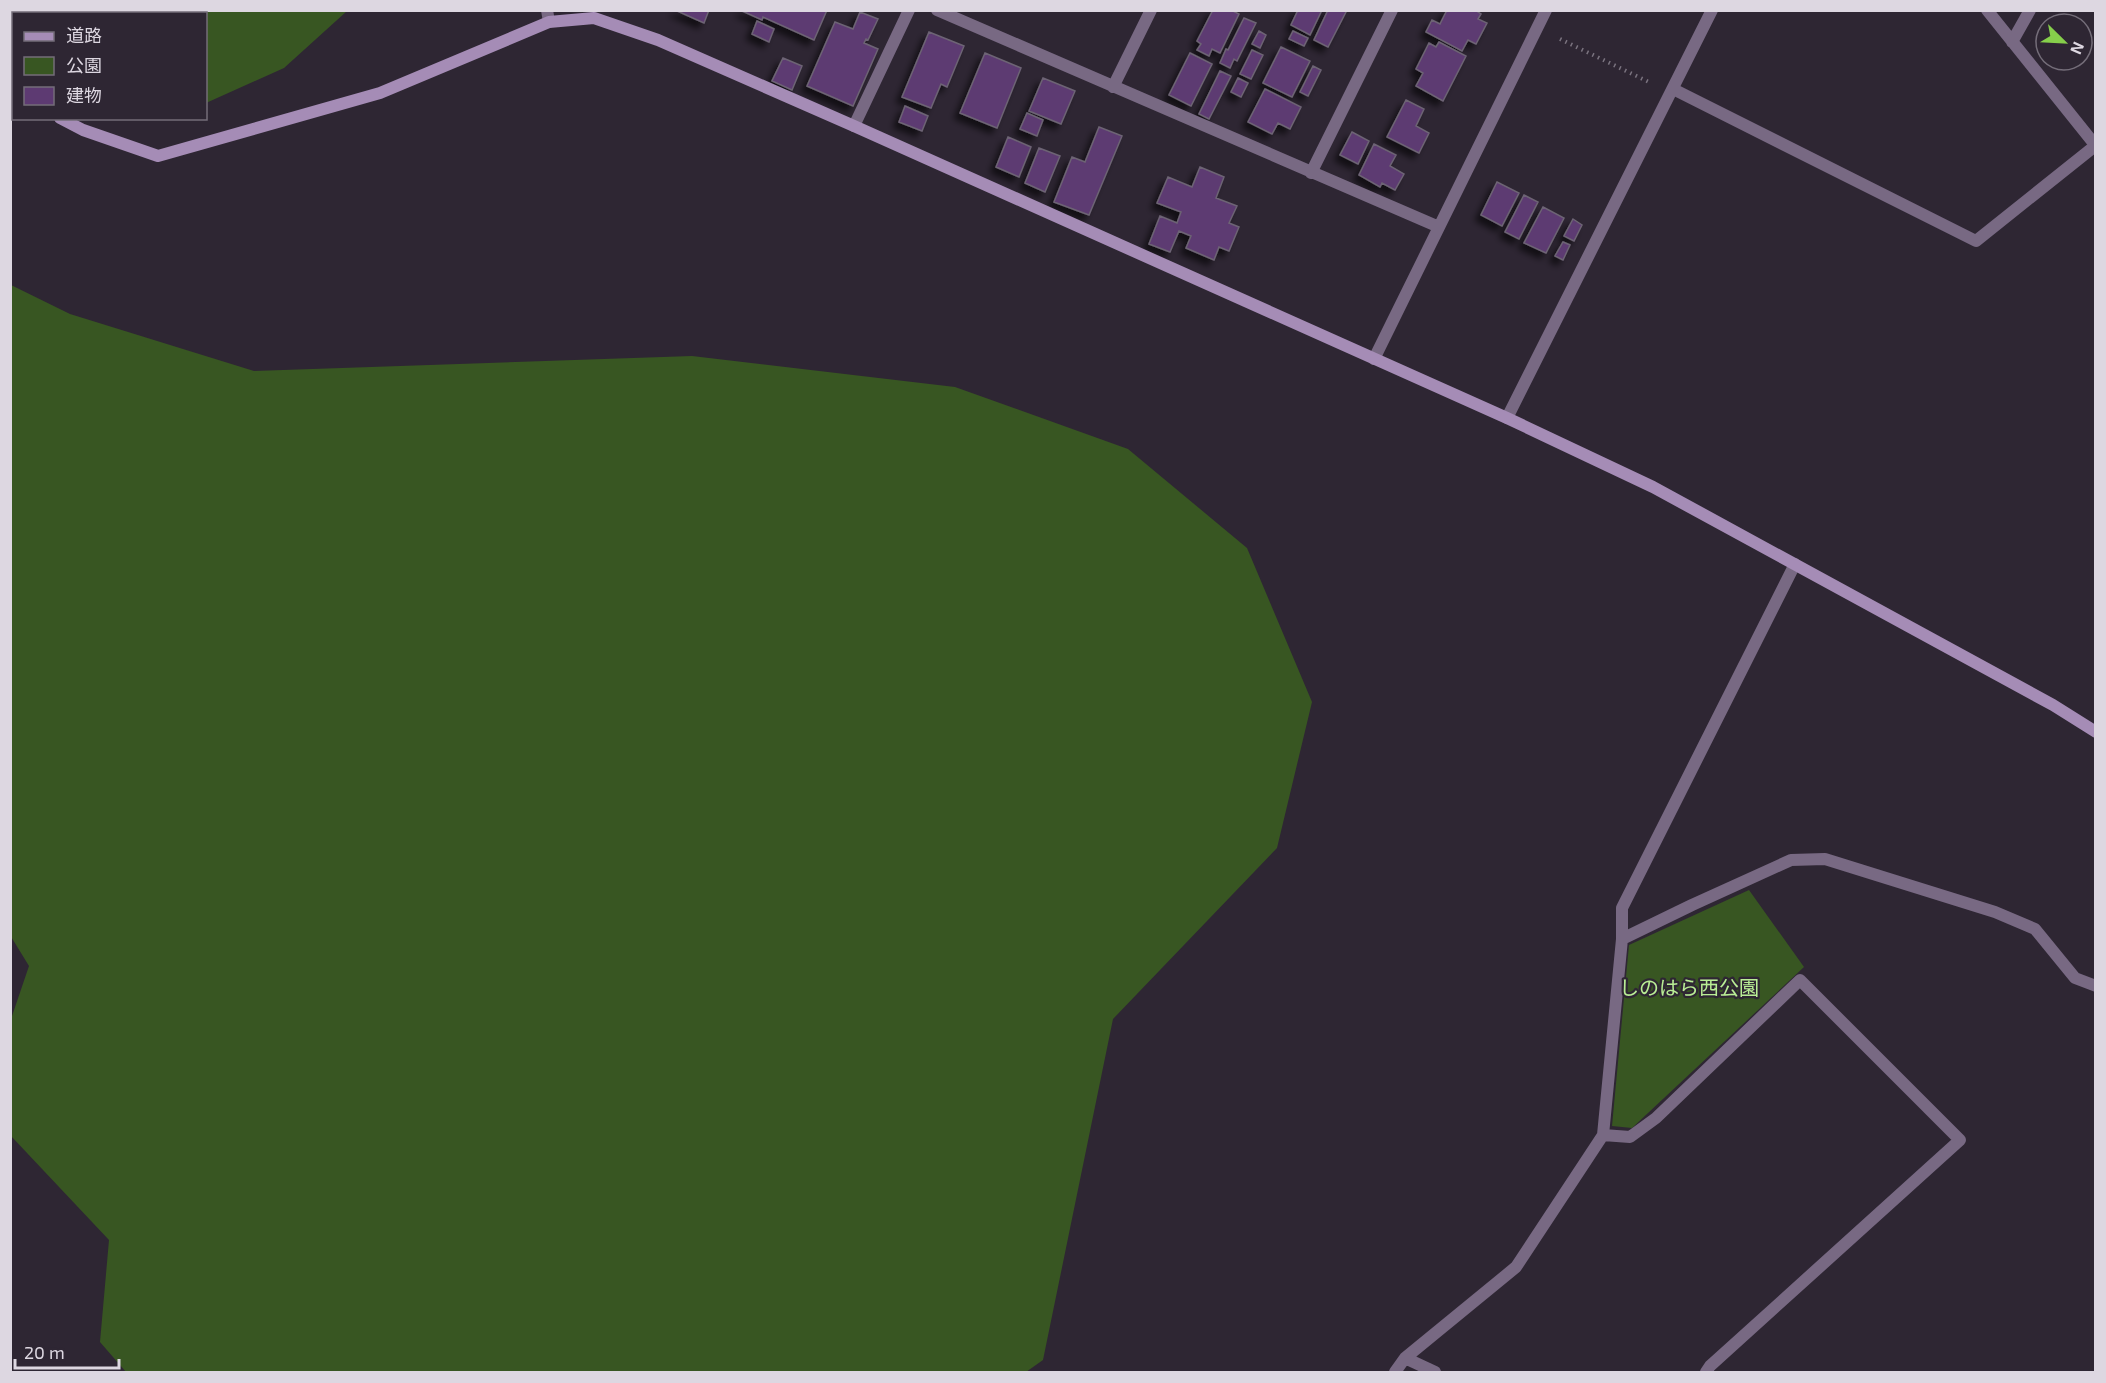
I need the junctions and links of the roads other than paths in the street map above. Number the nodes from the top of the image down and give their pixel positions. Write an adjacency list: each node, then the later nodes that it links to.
1 (909, 10): 14 (street)
2 (937, 10): 11 (street)
3 (1151, 10): 11 (street)
4 (1392, 10): 16 (street)
5 (1546, 10): 17 (street)
6 (1712, 10): 12 (street)
7 (1987, 10): 10 (street)
8 (2030, 10): 10 (street)
9 (548, 16): 13 (street); 14 (street)
10 (2012, 42): 15 (street)
11 (1113, 87): 16 (street)
12 (1671, 91): 15 (street); 19 (street)
13 (64, 120)
14 (854, 126): 18 (street)
15 (2095, 146)
16 (1311, 173): 17 (street)
17 (1439, 227): 18 (street)
18 (1374, 359): 19 (street)
19 (1507, 418): 20 (street)
20 (1795, 564): 21 (street); 22 (street)
21 (2096, 732)
22 (1622, 939): 23 (street); 24 (street)
23 (2096, 986)
24 (1603, 1135): 25 (street); 28 (street)
25 (1405, 1358): 26 (street); 27 (street)
26 (1395, 1372)
27 (1435, 1372)
28 (1706, 1372)

